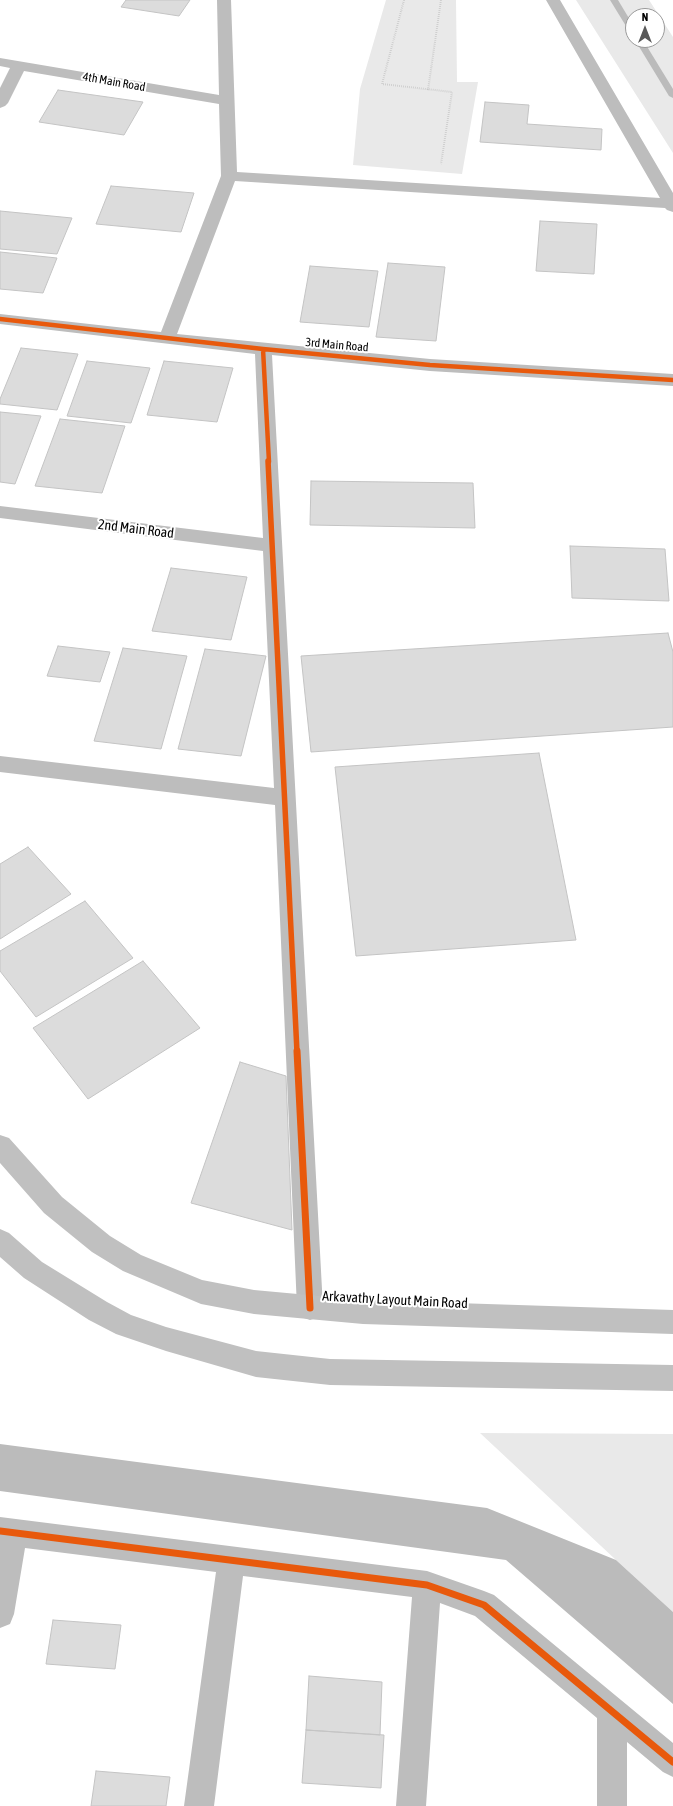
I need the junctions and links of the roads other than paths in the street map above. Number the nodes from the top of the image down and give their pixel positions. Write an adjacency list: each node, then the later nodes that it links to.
1 (224, 0): 5 (street)
2 (553, 0): 8 (street)
3 (0, 62): 4 (street, 4th Main Road)
4 (20, 66): 5 (street, 4th Main Road); 6 (street)
5 (227, 101): 7 (street)
6 (0, 103)
7 (229, 176): 8 (street); 10 (street)
8 (672, 205)
9 (0, 319): 10 (street, 3rd Main Road)
10 (167, 338): 11 (street, 3rd Main Road)
11 (263, 349): 12 (street, 3rd Main Road); 14 (street)
12 (673, 380)
13 (0, 512): 14 (street, 2nd Main Road)
14 (273, 546): 16 (street)
15 (0, 764): 16 (street)
16 (286, 798): 19 (street)
17 (0, 1146): 19 (main road, Arkavathy Layout Main Road)
18 (0, 1241): 21 (main road)
19 (310, 1308): 20 (main road, Arkavathy Layout Main Road)
20 (673, 1322)
21 (673, 1378)
22 (7, 1532): 23 (street); 25 (street)
23 (231, 1561): 24 (street); 28 (street)
24 (427, 1585): 26 (street); 29 (street)
25 (0, 1614)
26 (612, 1711): 27 (street); 30 (street)
27 (673, 1762)
28 (198, 1806)
29 (411, 1806)
30 (612, 1806)

